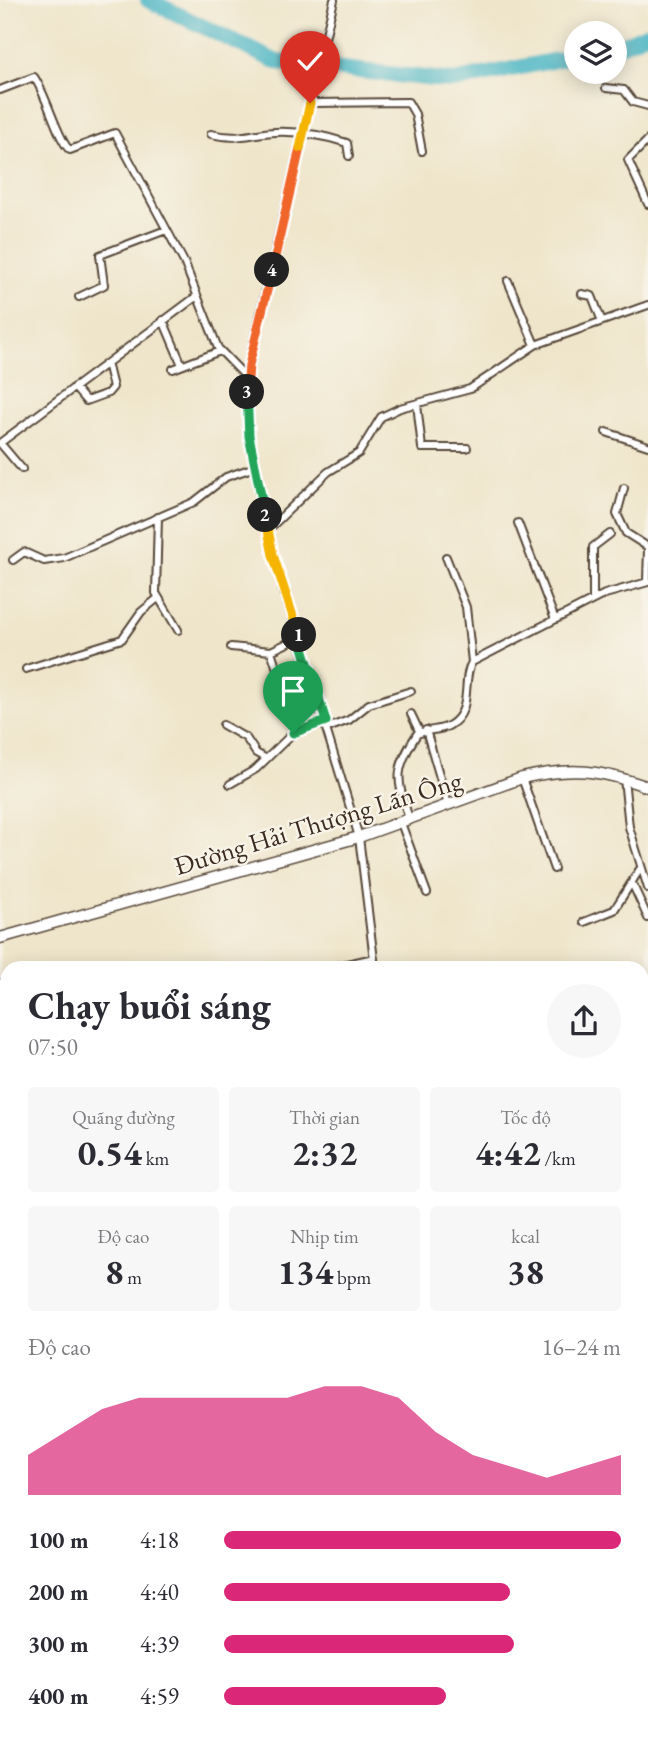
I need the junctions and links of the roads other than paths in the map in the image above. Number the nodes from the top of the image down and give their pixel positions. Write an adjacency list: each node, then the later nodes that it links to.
1 (334, 0): 4 (street)
2 (606, 88): 5 (street)
3 (0, 90): 12 (street)
4 (311, 100): 7 (street); 9 (street)
5 (648, 106)
6 (211, 134): 7 (street)
7 (303, 134): 10 (street); 25 (street)
8 (648, 140): 11 (street)
9 (422, 151)
10 (349, 156)
11 (648, 204)
12 (166, 230): 15 (street); 16 (street)
13 (509, 281): 20 (street)
14 (582, 294): 18 (street)
15 (197, 296): 19 (street); 21 (street)
16 (79, 297)
17 (648, 305): 18 (street)
18 (601, 319): 20 (street)
19 (163, 320): 22 (street); 23 (street)
20 (535, 345): 27 (street)
21 (220, 351): 23 (street); 25 (street)
22 (107, 363): 26 (street); 26 (street)
23 (182, 365): 24 (street)
24 (173, 369)
25 (247, 378): 31 (street)
26 (74, 387): 32 (street)
27 (417, 404): 30 (street); 36 (street)
28 (606, 432): 29 (street)
29 (648, 446)
30 (467, 448)
31 (255, 467): 34 (street); 36 (street)
32 (22, 469)
33 (624, 488): 38 (street)
34 (158, 517): 40 (street); 42 (street)
35 (518, 523): 44 (street)
36 (269, 529): 46 (street)
37 (610, 534): 43 (street)
38 (648, 547): 41 (street)
39 (446, 557): 49 (street)
40 (13, 560)
41 (647, 581): 43 (street)
42 (158, 597): 45 (street); 50 (street)
43 (593, 600): 44 (street)
44 (554, 617): 49 (street)
45 (177, 630)
46 (300, 637): 48 (street); 55 (street)
47 (231, 647): 48 (street)
48 (271, 651): 51 (street)
49 (472, 662): 56 (street)
50 (26, 669)
51 (279, 675)
52 (411, 691): 55 (street)
53 (411, 714): 56 (street)
54 (223, 725): 57 (street)
55 (327, 725): 57 (street); 64 (street)
56 (423, 731): 62 (street); 63 (street)
57 (265, 758): 60 (street)
58 (522, 778): 59 (street, Đường Hải Thượng Lãn Ông); 62 (street, Đường Hải Thượng Lãn Ông); 65 (street)
59 (624, 778): 61 (street, Đường Hải Thượng Lãn Ông); 66 (street)
60 (230, 784)
61 (648, 787)
62 (448, 806): 63 (street, Đường Hải Thượng Lãn Ông)
63 (406, 821): 64 (street, Đường Hải Thượng Lãn Ông); 69 (street)
64 (359, 837): 72 (street, Đường Hải Thượng Lãn Ông); 73 (street)
65 (554, 869)
66 (640, 869): 67 (street); 68 (street)
67 (632, 883): 70 (street); 71 (street)
68 (648, 888)
69 (428, 893)
70 (648, 918)
71 (584, 922)
72 (0, 938)
73 (374, 958): 74 (street); 75 (street)
74 (360, 961)
75 (374, 961)

